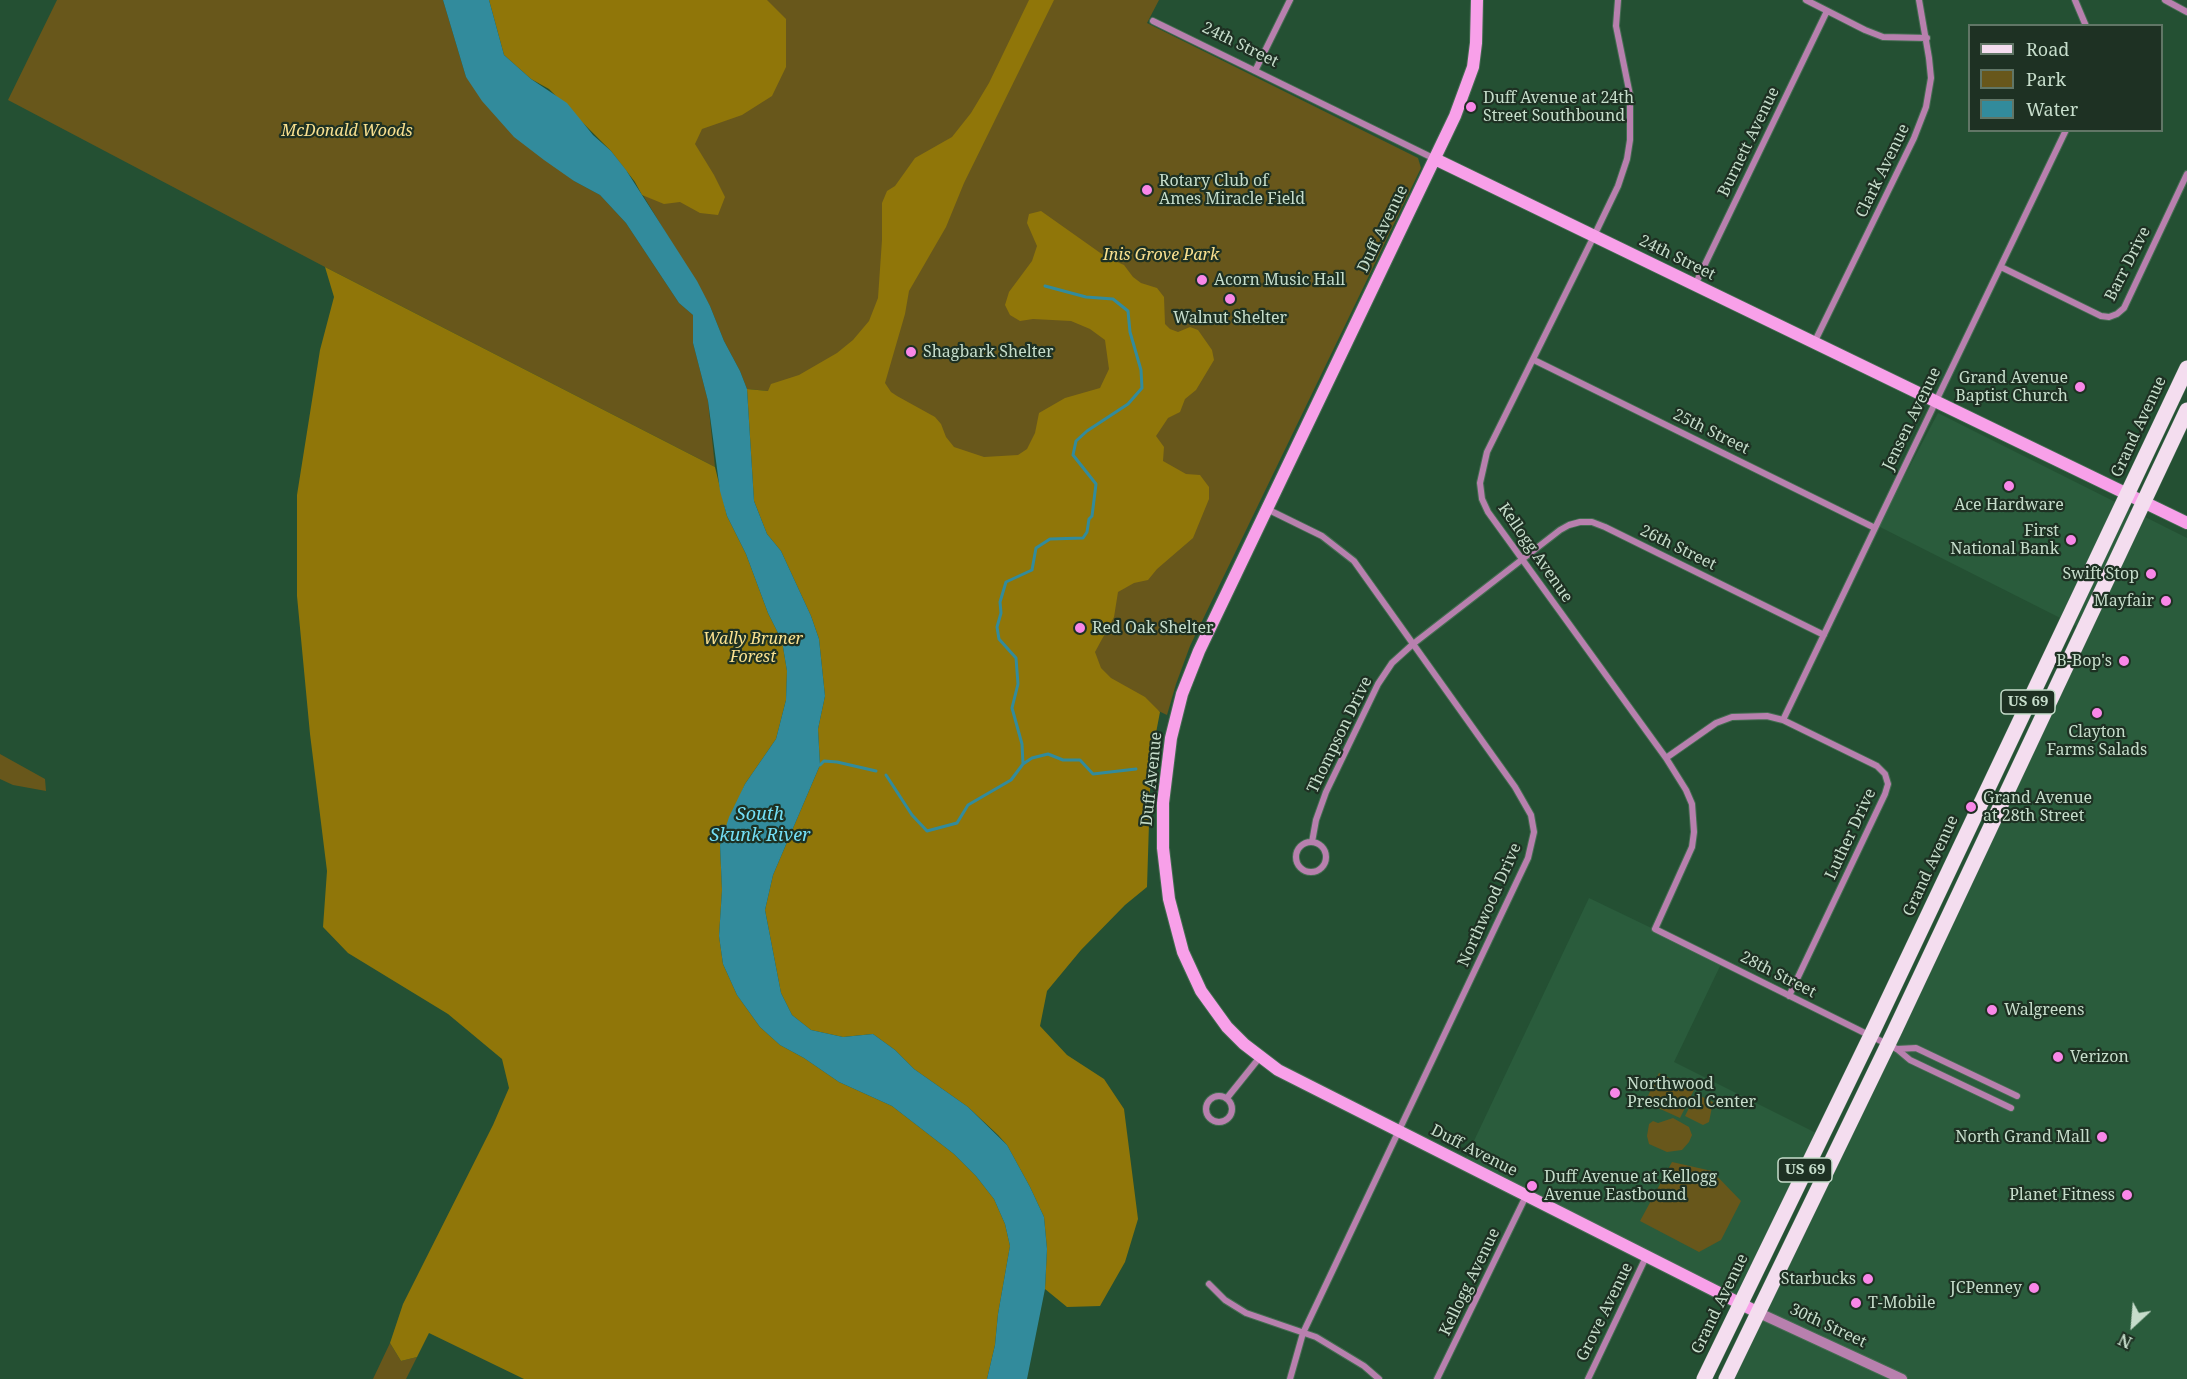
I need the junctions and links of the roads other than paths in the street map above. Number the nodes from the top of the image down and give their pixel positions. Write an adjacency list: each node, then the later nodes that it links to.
1 (1290, 0): 13 (street)
2 (1477, 0): 15 (main road, Duff Avenue)
3 (1618, 0): 17 (street, Kellogg Avenue)
4 (1806, 0): 8 (street)
5 (1919, 0): 12 (street, Clark Avenue)
6 (2075, 0): 11 (street)
7 (2165, 0): 9 (street)
8 (1827, 11): 12 (street); 19 (street, Burnett Avenue)
9 (2187, 12)
10 (1153, 21): 13 (street, 24th Street)
11 (2085, 24)
12 (1927, 38): 20 (street, Clark Avenue)
13 (1255, 71): 15 (street, 24th Street)
14 (2065, 132): 18 (street, Jensen Avenue)
15 (1436, 159): 17 (main road, 24th Street); 27 (main road, Duff Avenue)
16 (2187, 174): 18 (street, Barr Drive)
17 (1594, 236): 19 (main road, 24th Street); 21 (street, Kellogg Avenue)
18 (2001, 267): 23 (street, Jensen Avenue)
19 (1695, 285): 20 (main road, 24th Street)
20 (1814, 343): 23 (main road, 24th Street)
21 (1534, 360): 29 (street, 25th Street); 30 (street, Kellogg Avenue)
22 (2187, 368): 25 (main road, Grand Avenue / US 69)
23 (1936, 402): 25 (main road, 24th Street); 29 (street, Jensen Avenue)
24 (2187, 410): 26 (main road, US 69)
25 (2127, 495): 26 (main road, 24th Street); 38 (main road, Grand Avenue / US 69)
26 (2143, 503): 28 (main road, 24th Street); 39 (main road, US 69)
27 (1267, 509): 32 (street, Northwood Drive); 40 (main road, Duff Avenue)
28 (2187, 523)
29 (1875, 528): 31 (street, Jensen Avenue)
30 (1523, 559): 31 (street, 26th Street); 32 (street, Thompson Drive); 34 (street, Kellogg Avenue)
31 (1824, 635): 33 (street, Jensen Avenue)
32 (1413, 644): 35 (street, Thompson Drive); 44 (street, Northwood Drive)
33 (1783, 720): 34 (street, Luther Drive); 37 (street, Luther Drive)
34 (1666, 758): 36 (street, Kellogg Avenue)
35 (1312, 842): 35 (street, Thompson Drive)
36 (1655, 929): 37 (street, 28th Street)
37 (1789, 996): 38 (street, 28th Street)
38 (1870, 1036): 39 (street, 28th Street); 48 (main road, Grand Avenue / US 69)
39 (1892, 1046): 41 (street); 43 (street); 49 (main road, US 69)
40 (1260, 1057): 42 (street); 44 (main road, Duff Avenue)
41 (2017, 1096)
42 (1227, 1098): 42 (street)
43 (2012, 1108)
44 (1400, 1132): 45 (main road, Duff Avenue); 50 (street, Northwood Drive)
45 (1526, 1196): 46 (main road, Duff Avenue); 53 (street, Kellogg Avenue)
46 (1646, 1257): 48 (main road, Duff Avenue); 54 (street, Grove Avenue)
47 (1209, 1284): 50 (street)
48 (1740, 1304): 49 (main road, 30th Street); 55 (main road, Grand Avenue / US 69)
49 (1757, 1312): 56 (main road, US 69); 57 (street, 30th Street)
50 (1303, 1333): 51 (street, Northwood Drive); 52 (street)
51 (1290, 1379)
52 (1379, 1379)
53 (1437, 1379)
54 (1588, 1379)
55 (1704, 1379)
56 (1726, 1379)
57 (1902, 1379)

